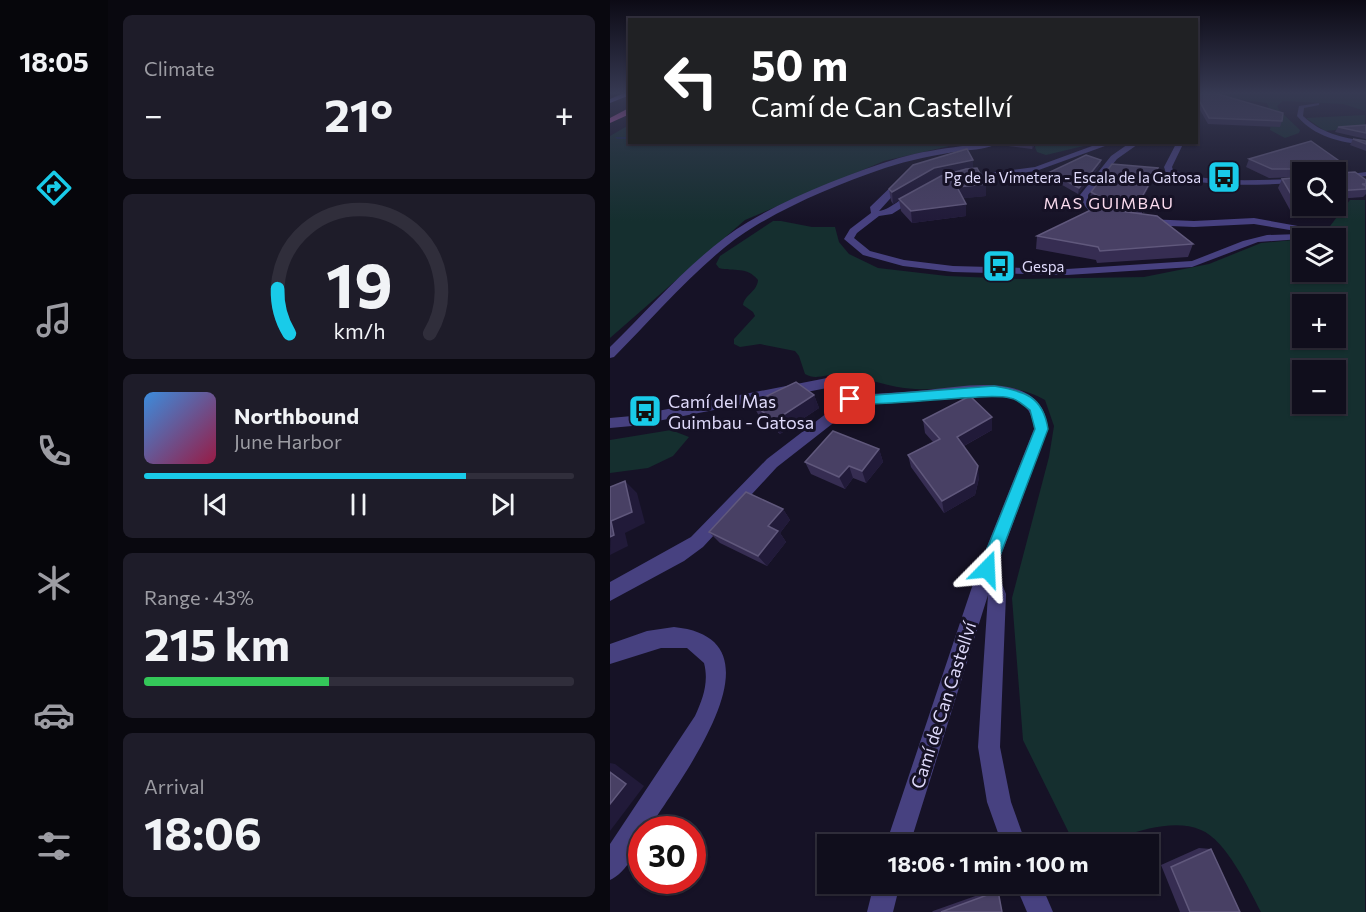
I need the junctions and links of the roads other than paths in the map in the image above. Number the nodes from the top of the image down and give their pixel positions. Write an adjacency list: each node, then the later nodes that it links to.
1 (1327, 136): 2 (street)
2 (1366, 143)
3 (991, 144): 7 (street)
4 (1107, 144): 12 (street)
5 (1134, 144): 16 (street)
6 (1180, 144): 13 (street)
7 (976, 149): 8 (street); 20 (street)
8 (919, 166)
9 (910, 172): 15 (street)
10 (1366, 174): 11 (street)
11 (1346, 177)
12 (955, 179)
13 (1292, 181)
14 (922, 192): 15 (street)
15 (876, 214): 19 (street)
16 (1124, 219)
17 (1135, 221): 18 (street)
18 (1295, 228)
19 (1292, 237)
20 (610, 354)
21 (850, 399): 22 (street); 23 (street, Camí de Can Castellví); 24 (street)
22 (610, 423)
23 (987, 569): 26 (street, Camí de Can Castellví); 27 (street)
24 (610, 592)
25 (610, 654): 28 (street)
26 (901, 834)
27 (1010, 834)
28 (610, 867)
29 (884, 894): 31 (street)
30 (1032, 894): 32 (street)
31 (880, 912)
32 (1040, 912)

